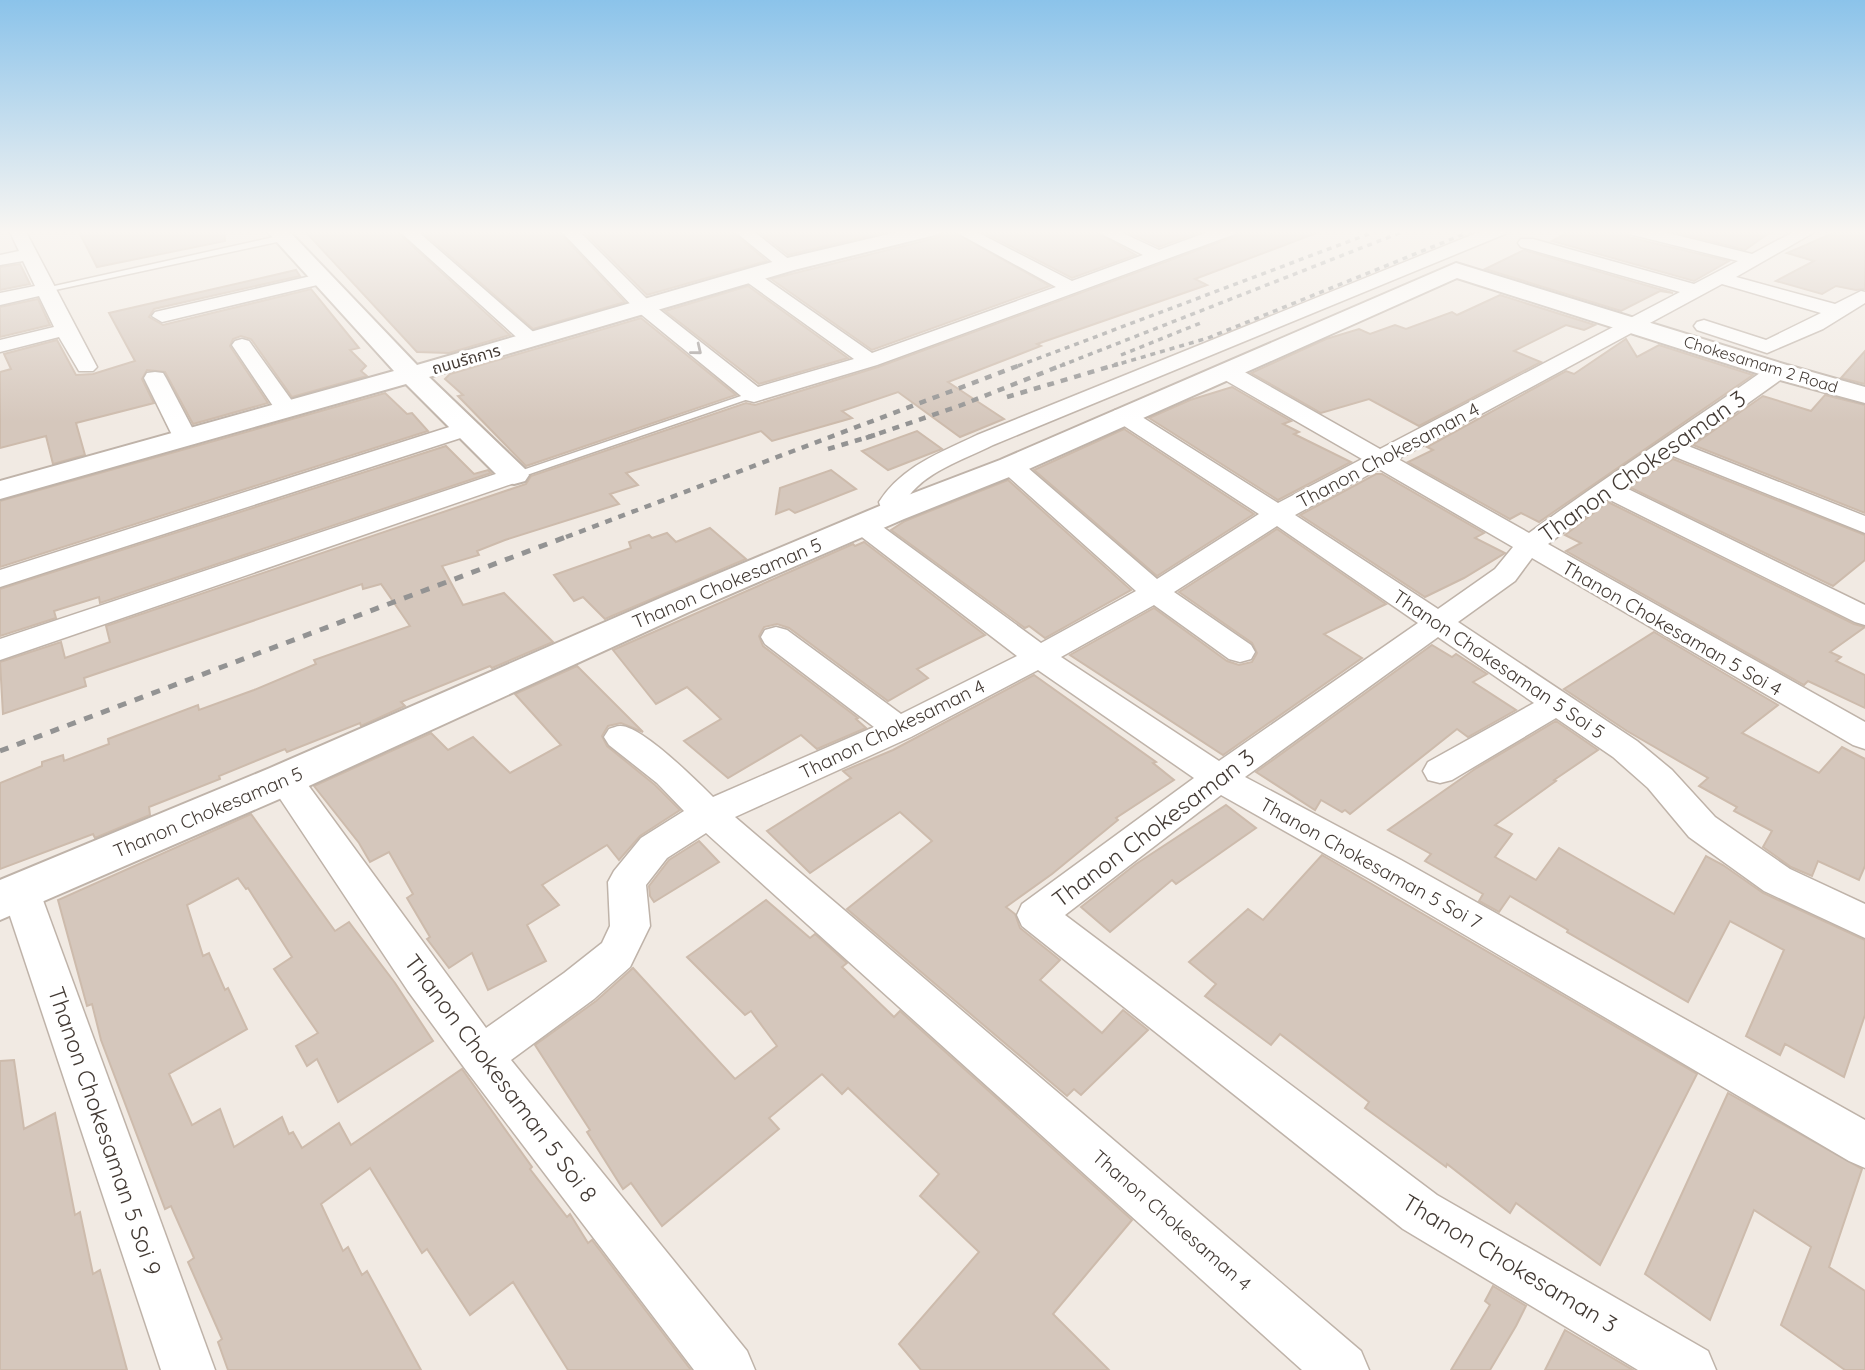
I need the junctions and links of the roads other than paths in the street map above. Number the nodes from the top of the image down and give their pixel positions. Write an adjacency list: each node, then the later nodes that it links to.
1 (23, 294): 16 (street)
2 (48, 294): 22 (street)
3 (256, 294): 19 (street)
4 (338, 294): 30 (street)
5 (479, 294): 23 (street)
6 (631, 294): 17 (street)
7 (689, 294): 17 (street, ถนนรัถการ)
8 (776, 294): 26 (street)
9 (1055, 294): 26 (street)
10 (1343, 294): 45 (street)
11 (1404, 294): 28 (street, Thanon Chokesaman 5)
12 (1545, 294): 20 (street, Chokesamam 2 Road)
13 (1690, 294): 20 (street, Thanon Chokesaman 4)
14 (1755, 294): 18 (street)
15 (1861, 297): 18 (street)
16 (0, 299)
17 (644, 307): 23 (street, ถนนรัถการ); 32 (street, one-way to 32)
18 (1837, 311): 21 (street)
19 (162, 316)
20 (1633, 326): 29 (street, Chokesamam 2 Road); 39 (street, Thanon Chokesaman 4)
21 (1704, 326)
22 (65, 330): 25 (street); 27 (street)
23 (531, 340): 30 (street, ถนนรัถการ)
24 (243, 345): 34 (street)
25 (0, 346)
26 (870, 360): 32 (street)
27 (86, 367)
28 (1226, 371): 35 (street, Thanon Chokesaman 5); 39 (street, Thanon Chokesaman 5 Soi 4)
29 (1778, 371): 33 (street, Chokesamam 2 Road); 38 (street, Thanon Chokesaman 3)
30 (411, 374): 34 (street, ถนนรัถการ); 36 (street)
31 (155, 378): 37 (street)
32 (754, 395): 41 (lane)
33 (1865, 395)
34 (287, 410): 37 (street, ถนนรัถการ)
35 (1123, 415): 40 (street, Thanon Chokesaman 5); 44 (street, Thanon Chokesaman 5 Soi 5)
36 (465, 429): 41 (street); 48 (street)
37 (186, 439): 43 (street, ถนนรัถการ)
38 (1671, 447): 42 (street, Thanon Chokesaman 3); 46 (street)
39 (1380, 459): 44 (street, Thanon Chokesaman 4); 47 (street, Thanon Chokesaman 5 Soi 4)
40 (1011, 466): 45 (street, Thanon Chokesaman 5); 49 (street)
41 (514, 475): 53 (street)
42 (1605, 488): 47 (street, Thanon Chokesaman 3); 50 (street)
43 (0, 490)
44 (1277, 513): 49 (street, Thanon Chokesaman 4); 51 (street, Thanon Chokesaman 5 Soi 5)
45 (878, 518): 55 (street, Thanon Chokesaman 5 Soi 7); 62 (street, Thanon Chokesaman 5)
46 (1865, 525)
47 (1528, 546): 51 (street, Thanon Chokesaman 3); 59 (street, Thanon Chokesaman 5 Soi 4)
48 (0, 579)
49 (1155, 592): 54 (street); 55 (street, Thanon Chokesaman 4)
50 (1864, 613)
51 (1437, 623): 56 (street, Thanon Chokesaman 5 Soi 5); 61 (street, Thanon Chokesaman 3)
52 (776, 638): 57 (street)
53 (0, 650)
54 (1240, 652)
55 (1039, 657): 57 (street, Thanon Chokesaman 4); 61 (street, Thanon Chokesaman 5 Soi 7)
56 (1558, 703): 60 (street); 65 (street, Thanon Chokesaman 5 Soi 5)
57 (899, 729): 63 (street, Thanon Chokesaman 4)
58 (621, 737): 63 (street)
59 (1865, 737)
60 (1440, 771)
61 (1219, 778): 67 (street, Thanon Chokesaman 5 Soi 7); 71 (street, Thanon Chokesaman 3)
62 (285, 779): 64 (street, Thanon Chokesaman 5); 66 (street, Thanon Chokesaman 5 Soi 8)
63 (708, 814): 66 (street); 70 (street, Thanon Chokesaman 4)
64 (10, 896): 68 (street, Thanon Chokesaman 5 Soi 9)
65 (1865, 922)
66 (481, 1056): 69 (street, Thanon Chokesaman 5 Soi 8)
67 (1865, 1145)
68 (188, 1370)
69 (728, 1370)
70 (1342, 1370)
71 (1689, 1370)

